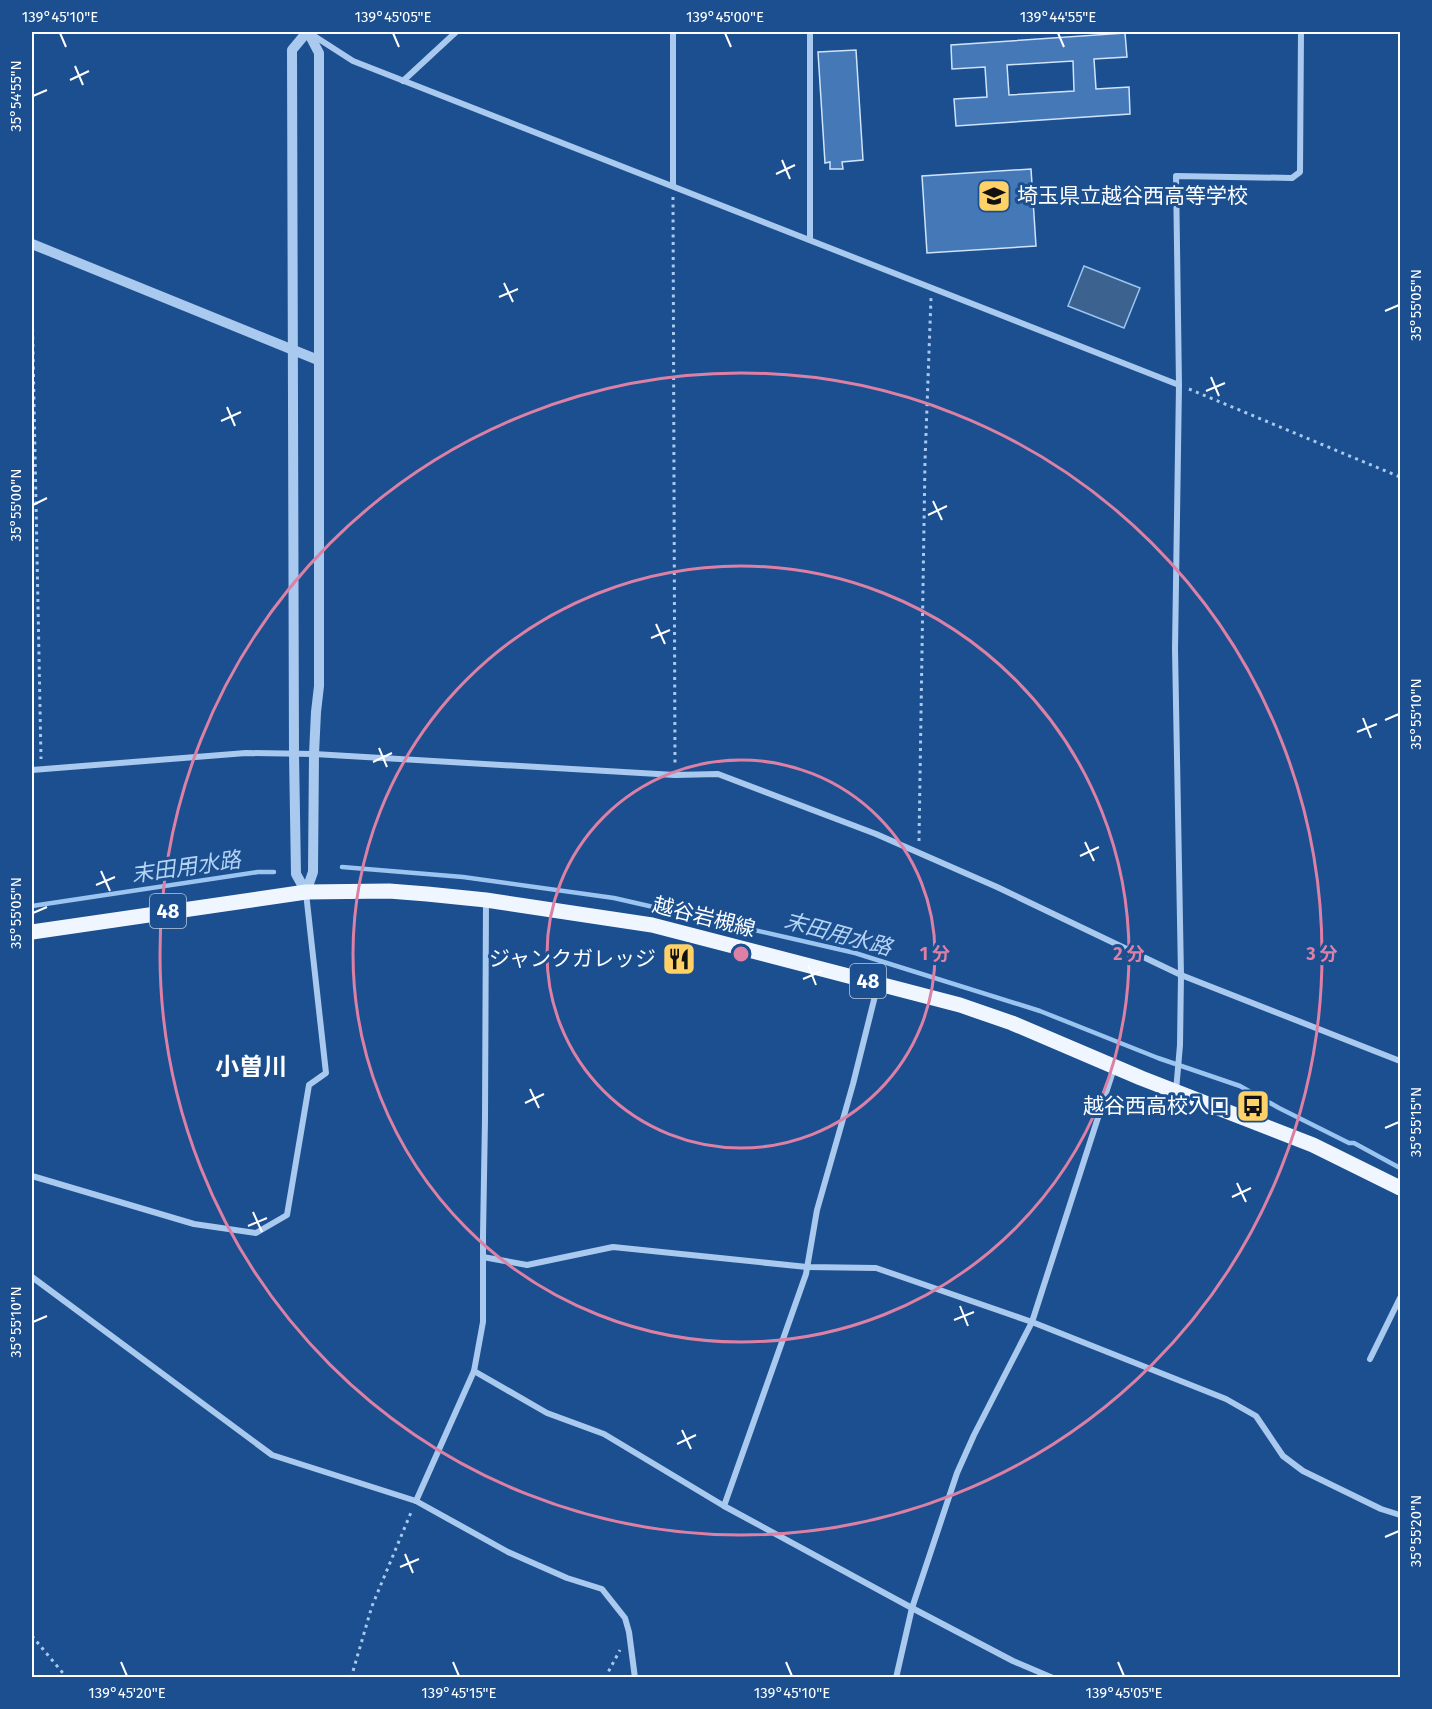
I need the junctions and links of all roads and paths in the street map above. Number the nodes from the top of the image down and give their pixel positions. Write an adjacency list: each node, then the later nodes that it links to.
1 (308, 32): 6 (street); 12 (street); 13 (street)
2 (456, 32): 6 (street)
3 (673, 32): 7 (street)
4 (810, 32): 8 (street)
5 (1301, 32): 14 (street)
6 (403, 81): 7 (street)
7 (672, 185): 8 (street); 20 (path)
8 (810, 240): 10 (street)
9 (32, 244): 12 (street)
10 (932, 288): 14 (street); 21 (path)
11 (32, 298): 19 (path)
12 (294, 350): 13 (street); 16 (street)
13 (318, 360): 17 (street)
14 (1179, 385): 15 (path); 25 (street)
15 (1401, 477)
16 (294, 754): 17 (street); 19 (street); 22 (street)
17 (314, 754): 20 (street); 22 (street)
18 (32, 770): 19 (street)
19 (41, 770)
20 (675, 775): 21 (street)
21 (919, 853): 25 (street)
22 (306, 892): 23 (main road, 越谷岩槻線 / 48); 24 (main road, 越谷岩槻線 / 48); 30 (street)
23 (486, 900): 26 (main road, 越谷岩槻線 / 48); 32 (street)
24 (32, 932)
25 (1181, 975): 27 (street); 29 (street)
26 (878, 983): 28 (main road, 越谷岩槻線 / 48); 33 (street)
27 (1401, 1061)
28 (1115, 1067): 29 (main road, 越谷岩槻線 / 48); 36 (street)
29 (1176, 1091): 31 (main road, 越谷岩槻線 / 48)
30 (32, 1176)
31 (1401, 1188)
32 (483, 1257): 33 (street); 38 (street)
33 (807, 1267): 36 (street); 40 (street)
34 (32, 1276): 39 (street)
35 (1401, 1298): 37 (street)
36 (1032, 1322): 41 (street); 42 (street)
37 (1370, 1359)
38 (474, 1371): 39 (street); 40 (street)
39 (416, 1501): 43 (street); 46 (path)
40 (724, 1506): 42 (street)
41 (1401, 1515)
42 (912, 1608): 49 (street); 50 (street)
43 (629, 1632): 47 (path); 48 (street)
44 (32, 1636): 45 (path)
45 (67, 1677)
46 (351, 1677)
47 (605, 1677)
48 (635, 1677)
49 (896, 1677)
50 (1053, 1677)

